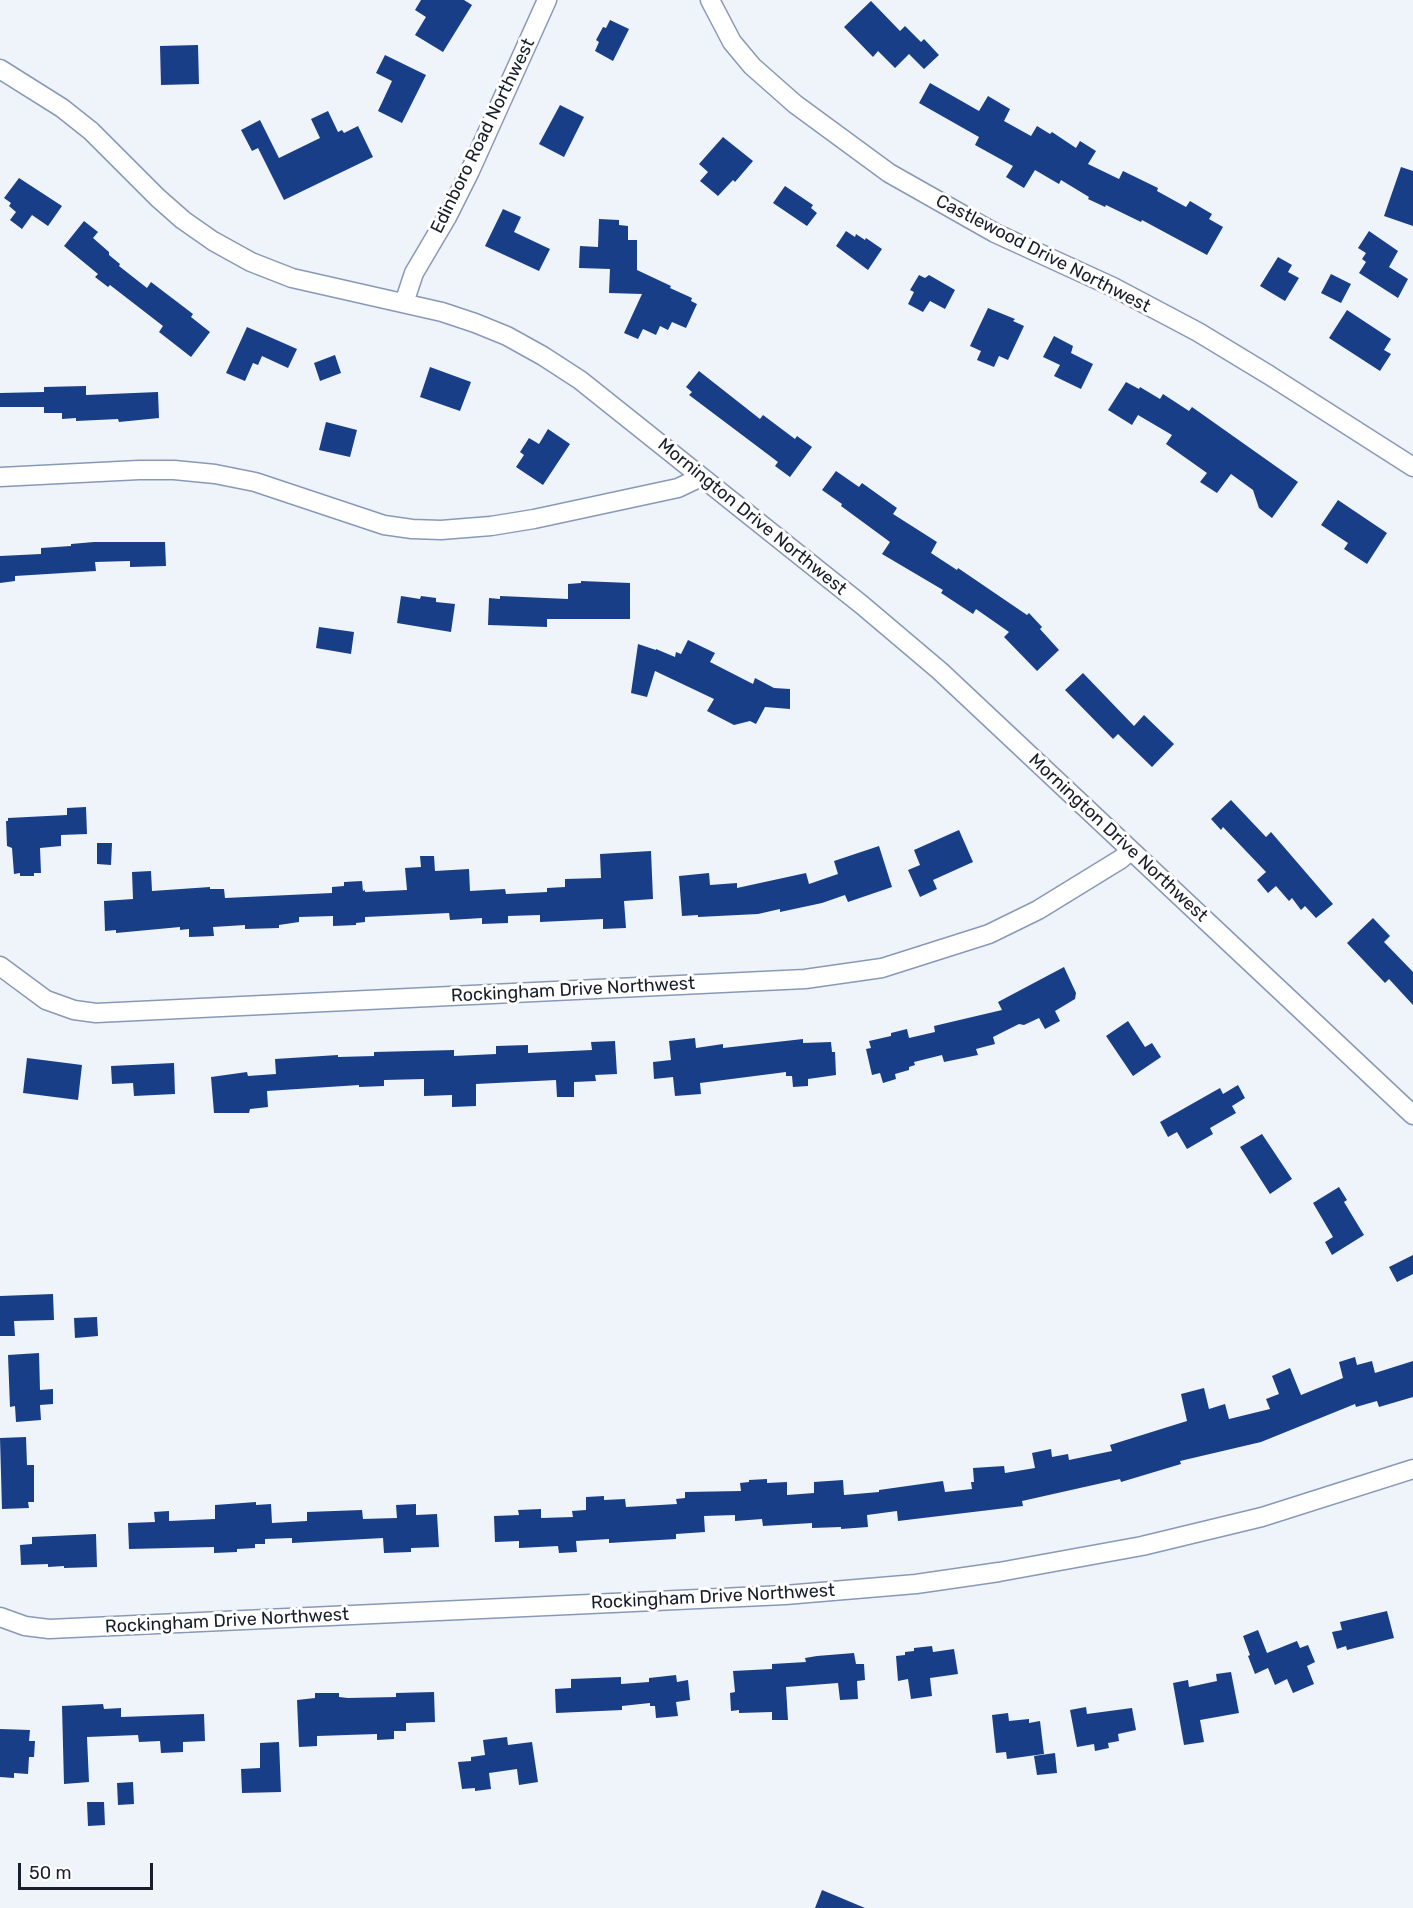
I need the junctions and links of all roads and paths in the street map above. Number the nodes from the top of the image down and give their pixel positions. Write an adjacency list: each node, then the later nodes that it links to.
1 (547, 0): 4 (street, Edinboro Road Northwest)
2 (710, 0): 5 (street, Castlewood Drive Northwest)
3 (0, 69): 4 (street, Mornington Drive Northwest)
4 (404, 303): 7 (street, Mornington Drive Northwest)
5 (1413, 467)
6 (0, 477): 7 (street)
7 (702, 477): 8 (street, Mornington Drive Northwest)
8 (1130, 850): 9 (street, Rockingham Drive Northwest); 10 (street, Mornington Drive Northwest)
9 (0, 966)
10 (1413, 1115)
11 (1413, 1469): 12 (street, Rockingham Drive Northwest)
12 (0, 1617)

